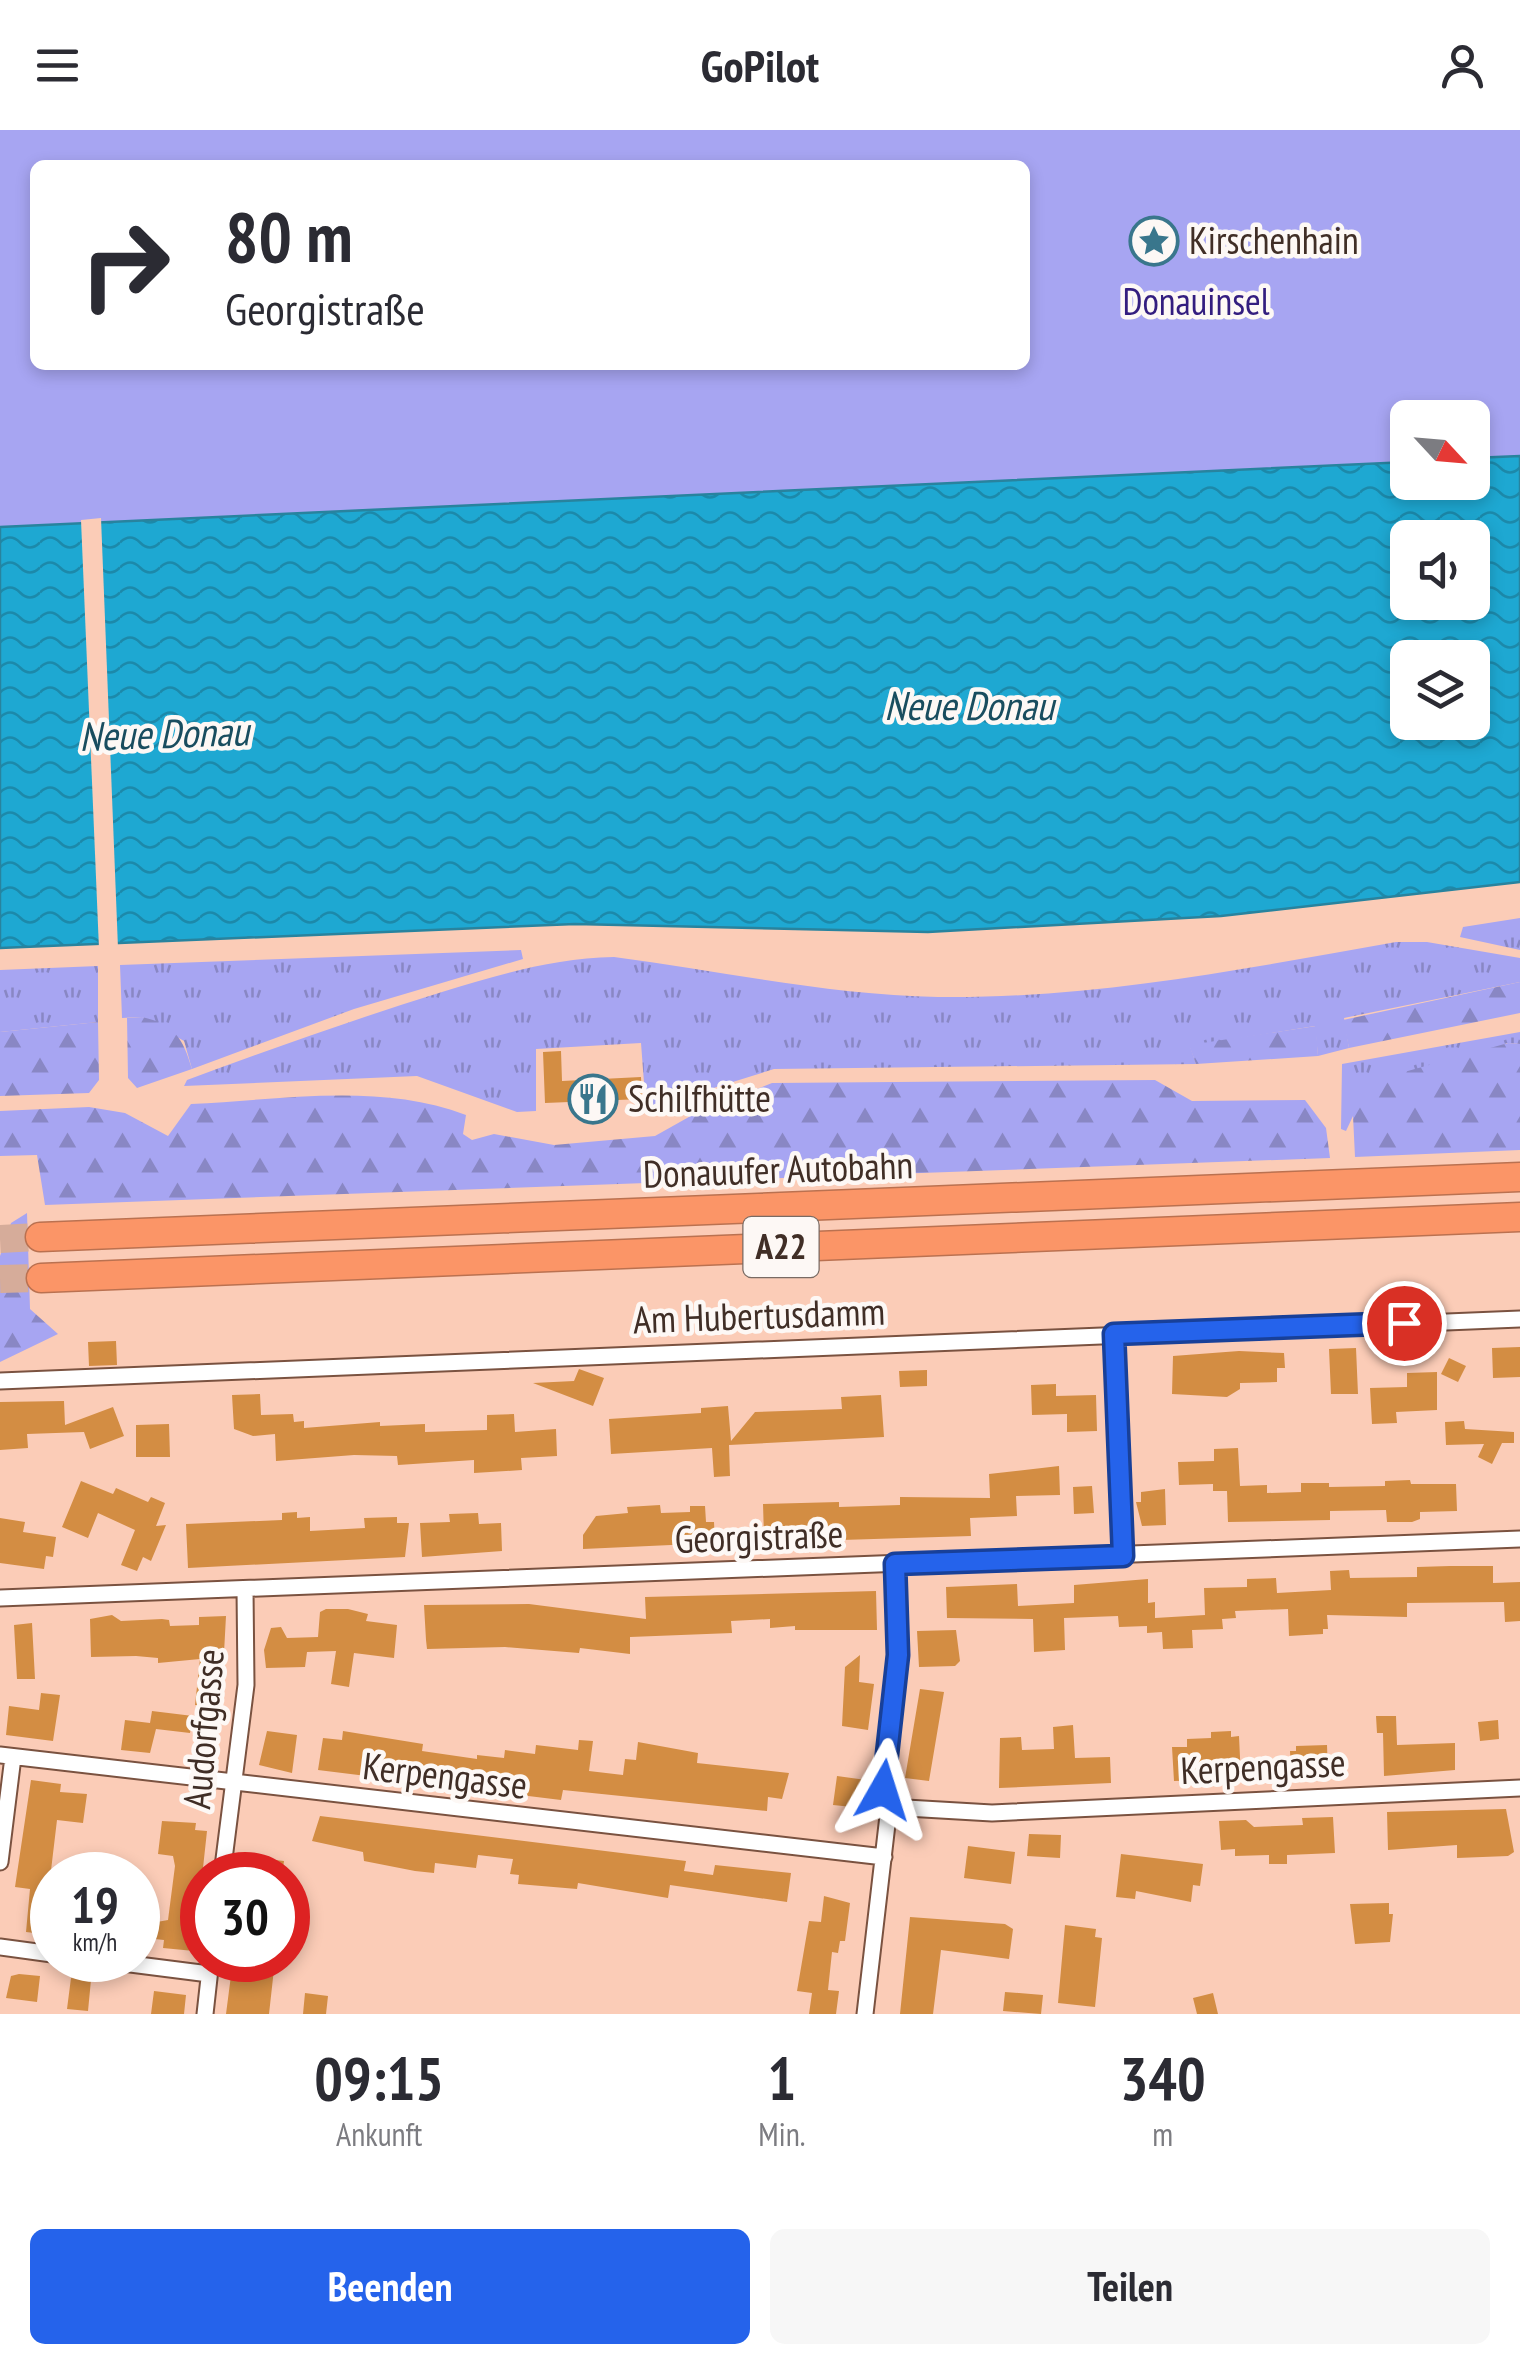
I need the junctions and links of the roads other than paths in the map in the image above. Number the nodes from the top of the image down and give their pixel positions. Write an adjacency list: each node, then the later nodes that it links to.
1 (1520, 1178): 3 (highway, Donauufer Autobahn / A22)
2 (1520, 1217): 4 (highway, Donauufer Autobahn / A22)
3 (40, 1237)
4 (41, 1278)
5 (1520, 1319): 6 (street, Am Hubertusdamm)
6 (1114, 1334): 7 (street, Am Hubertusdamm); 9 (street)
7 (0, 1382)
8 (1520, 1540): 9 (street, Georgistraße)
9 (1123, 1556): 10 (street, Georgistraße)
10 (895, 1564): 11 (street, Georgistraße); 16 (street)
11 (245, 1589): 12 (street, Georgistraße); 14 (street, Audorfgasse)
12 (0, 1598)
13 (6, 1756): 14 (street, Kerpengasse); 19 (street)
14 (234, 1784): 17 (street, Audorfgasse); 18 (street, Kerpengasse)
15 (1520, 1788): 16 (street, Kerpengasse)
16 (889, 1807): 18 (street)
17 (225, 1852)
18 (884, 1857): 24 (street)
19 (0, 1862)
20 (0, 1947): 21 (street)
21 (30, 1951)
22 (208, 1982): 23 (street)
23 (204, 2014)
24 (865, 2014)

